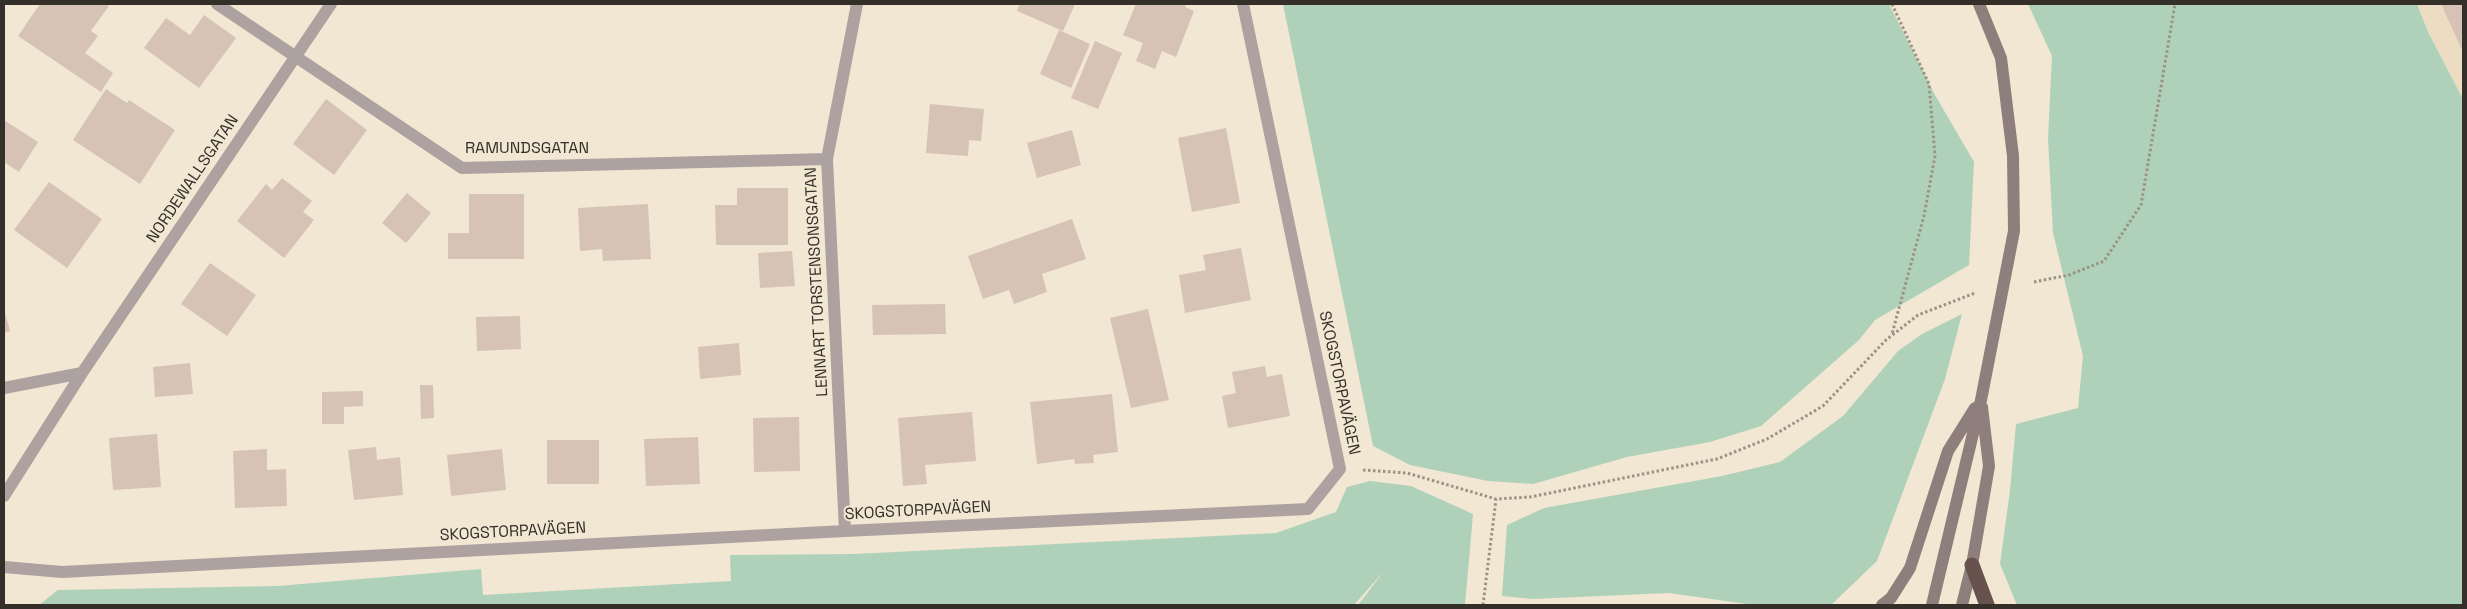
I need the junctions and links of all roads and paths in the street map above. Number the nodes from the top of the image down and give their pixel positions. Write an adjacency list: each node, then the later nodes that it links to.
1 (216, 4): 8 (street, RAMUNDSGATAN)
2 (331, 4): 8 (street, NORDEWALLSGATAN)
3 (857, 4): 9 (street, LENNART TORSTENSONSGATAN)
4 (1243, 4): 16 (street, SKOGSTORPAVÄGEN)
5 (1892, 4): 12 (path)
6 (1979, 4): 15 (street)
7 (2174, 4): 10 (path)
8 (296, 57): 9 (street, RAMUNDSGATAN); 13 (street, NORDEWALLSGATAN)
9 (827, 159): 19 (street, LENNART TORSTENSONSGATAN)
10 (2034, 282)
11 (1975, 294): 12 (path)
12 (1892, 335): 18 (path)
13 (82, 373): 14 (street); 17 (street, NORDEWALLSGATAN)
14 (4, 388)
15 (1981, 400): 20 (street); 23 (street); 24 (street)
16 (1340, 468): 18 (path); 19 (street, SKOGSTORPAVÄGEN)
17 (4, 496)
18 (1496, 499): 22 (path)
19 (845, 530): 21 (street, SKOGSTORPAVÄGEN)
20 (1972, 565): 25 (street); 26 (highway)
21 (4, 567)
22 (1483, 605)
23 (1882, 605)
24 (1932, 605)
25 (1962, 605)
26 (1987, 605)

